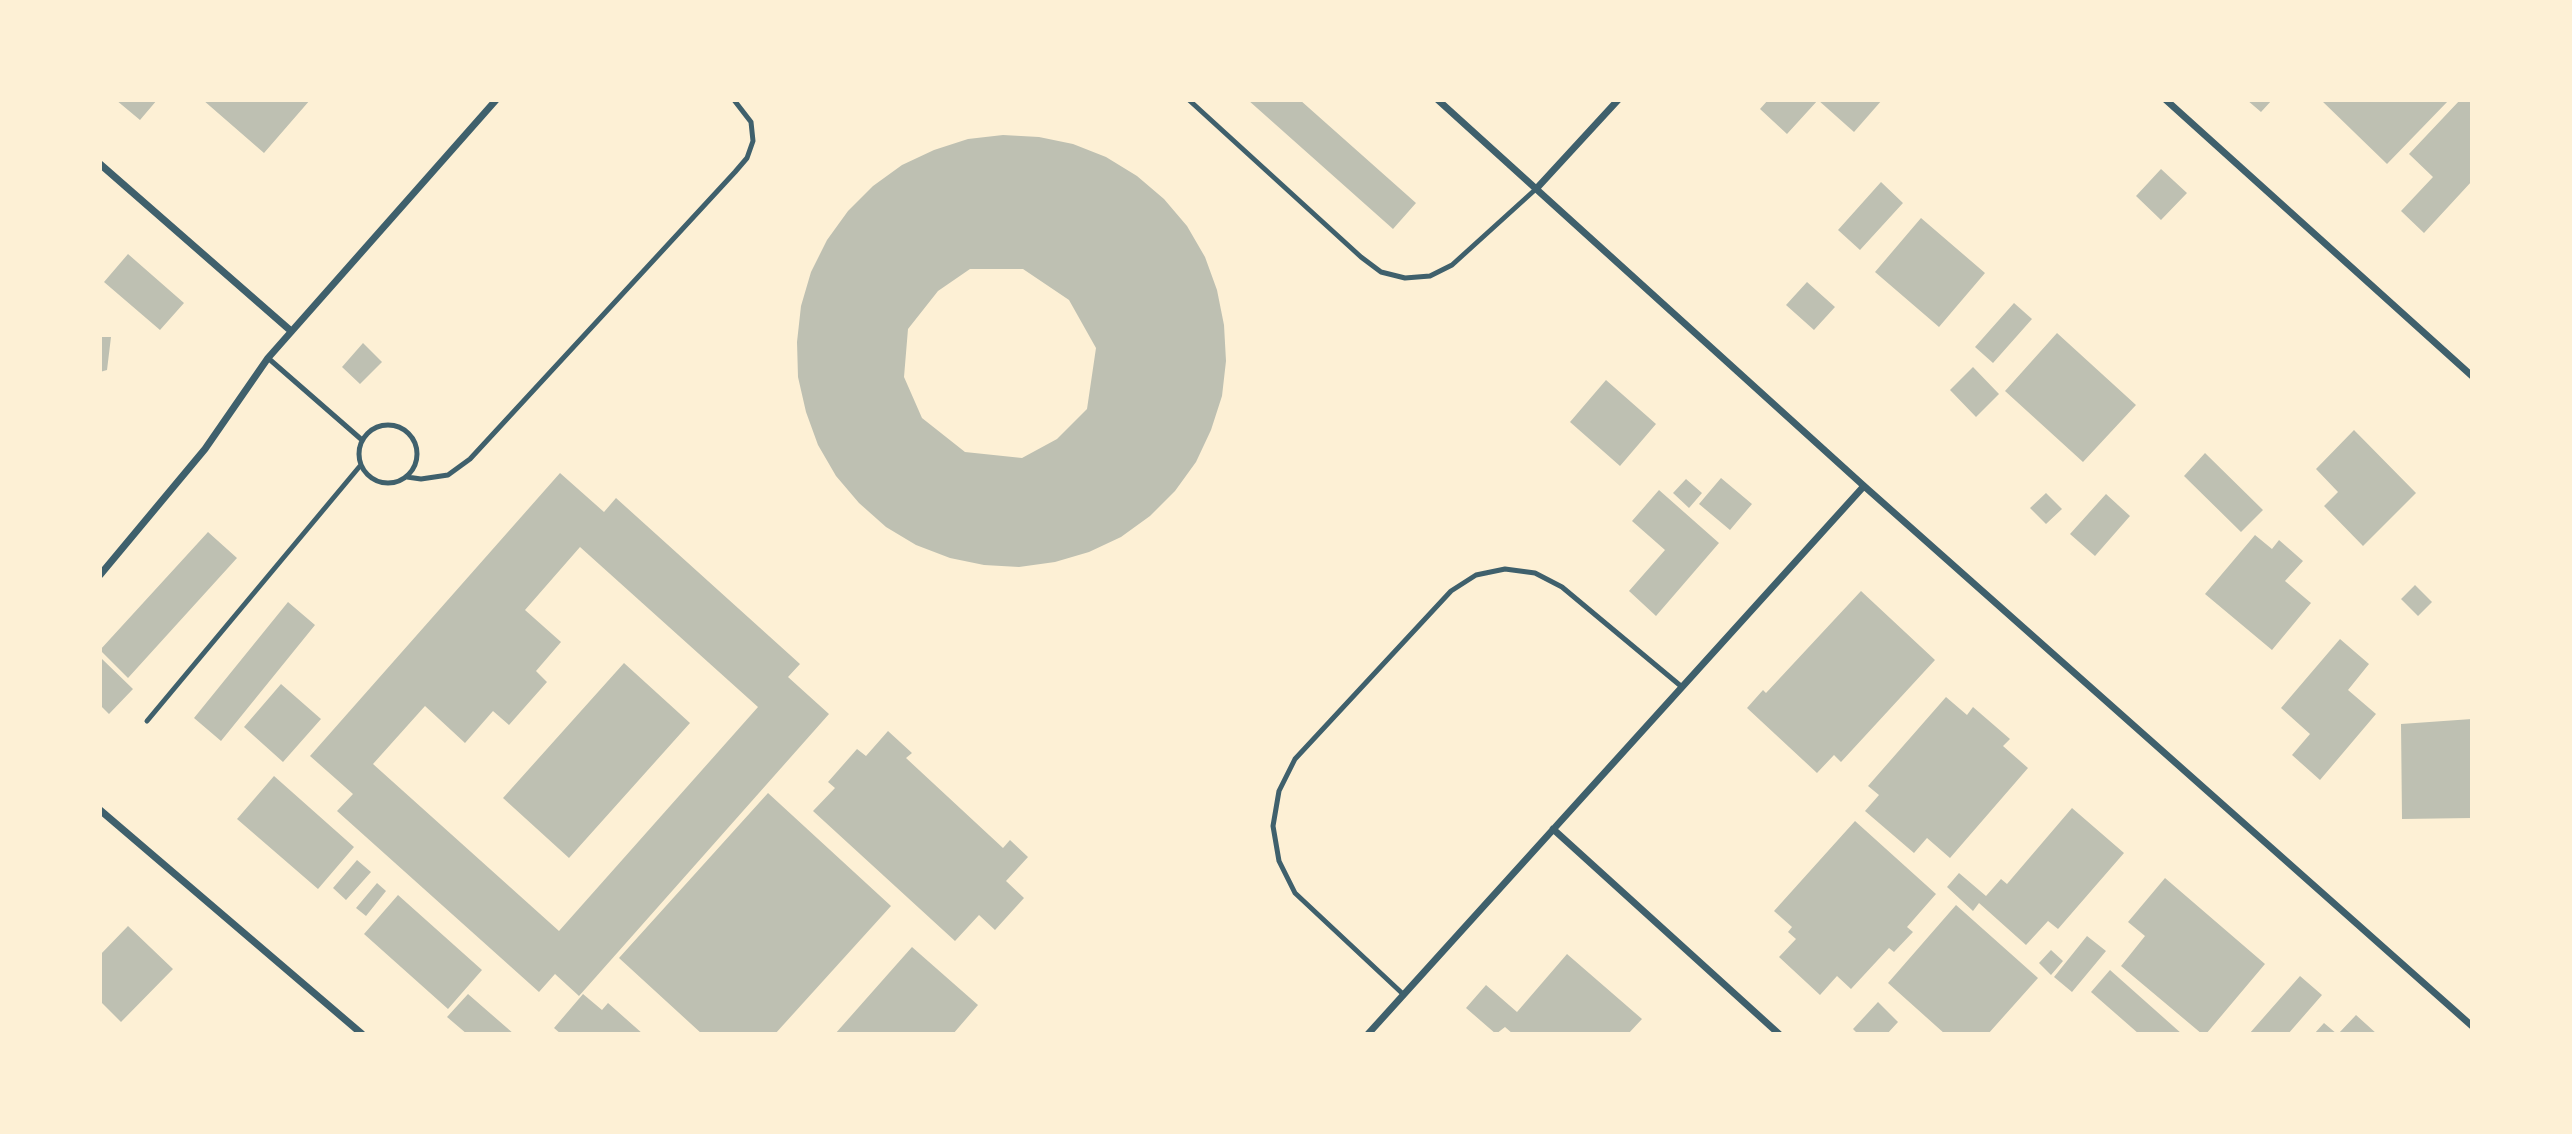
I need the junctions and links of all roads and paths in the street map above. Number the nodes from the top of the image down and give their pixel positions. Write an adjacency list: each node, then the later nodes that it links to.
1 (496, 100): 9 (street)
2 (734, 100): 14 (lane)
3 (1189, 100): 8 (lane)
4 (1438, 100): 8 (street)
5 (1618, 100): 8 (street)
6 (2166, 100): 11 (street)
7 (100, 164): 9 (street)
8 (1537, 188): 15 (street)
9 (291, 331): 10 (street)
10 (268, 358): 12 (lane); 16 (street)
11 (2472, 376)
12 (362, 440): 13 (lane); 14 (lane)
13 (360, 466): 14 (lane); 18 (lane)
14 (407, 477)
15 (1864, 486): 17 (street); 22 (street)
16 (100, 575)
17 (1682, 687): 20 (street); 21 (lane)
18 (147, 721)
19 (100, 810): 23 (street)
20 (1553, 830): 21 (street); 25 (street)
21 (1404, 995): 24 (street)
22 (2472, 1026)
23 (362, 1034)
24 (1368, 1034)
25 (1779, 1034)

